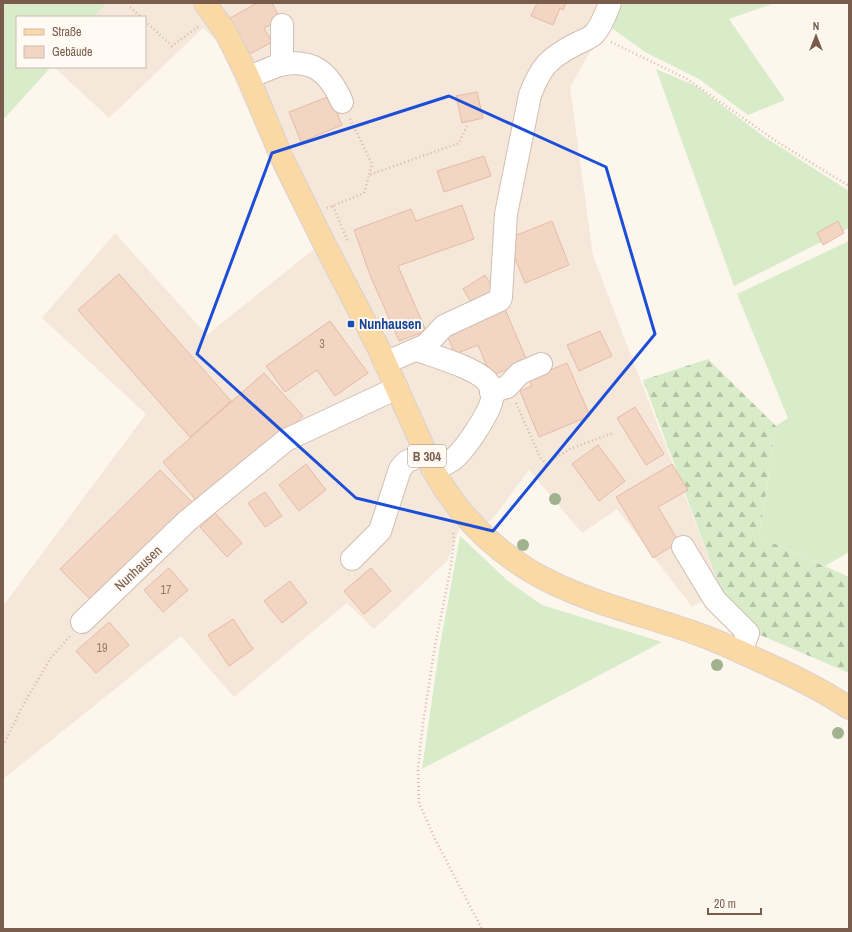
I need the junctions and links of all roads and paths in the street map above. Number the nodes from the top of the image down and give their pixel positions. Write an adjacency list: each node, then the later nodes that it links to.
1 (610, 3): 7 (street)
2 (130, 7): 4 (path)
3 (209, 9): 5 (path); 9 (main road, B 304)
4 (140, 16)
5 (146, 22)
6 (282, 25): 8 (street)
7 (594, 34): 13 (path); 15 (street)
8 (279, 65): 9 (street); 10 (street)
9 (249, 77): 14 (main road, B 304)
10 (342, 102): 12 (path)
11 (467, 126): 12 (path)
12 (369, 175): 14 (path)
13 (849, 186)
14 (310, 215): 16 (main road, B 304)
15 (417, 350): 16 (street); 19 (street)
16 (386, 363): 18 (main road, B 304)
17 (540, 364): 19 (street)
18 (397, 388): 21 (main road, B 304); 25 (street, Nunhausen)
19 (499, 390): 20 (path); 21 (street)
20 (613, 433)
21 (429, 462): 22 (main road, B 304); 24 (street)
22 (453, 501): 26 (main road, B 304); 29 (path)
23 (683, 547): 26 (street)
24 (352, 560)
25 (82, 622): 28 (path)
26 (740, 652): 27 (main road, B 304)
27 (849, 708)
28 (3, 746)
29 (482, 929)

